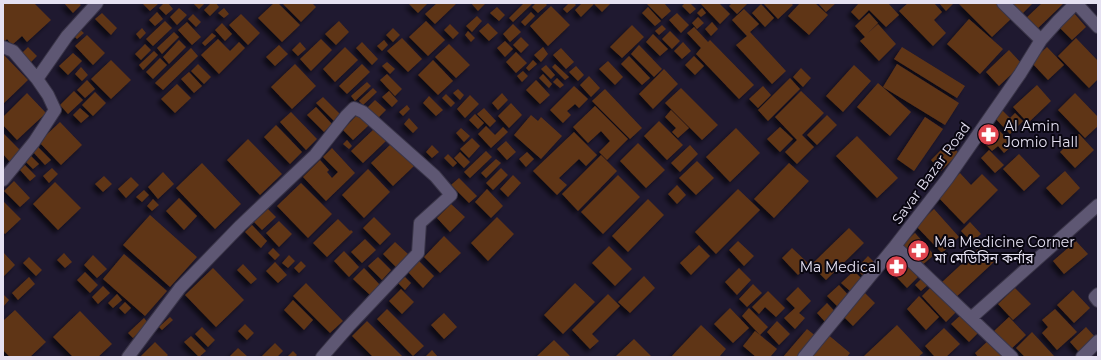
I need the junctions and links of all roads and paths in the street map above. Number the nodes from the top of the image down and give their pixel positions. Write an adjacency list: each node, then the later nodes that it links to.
1 (97, 3): 7 (street)
2 (1003, 3): 5 (street)
3 (1076, 3): 4 (street); 5 (street, Savar Bazar Road)
4 (1098, 27)
5 (1041, 40): 10 (street, Savar Bazar Road)
6 (3, 47): 7 (street)
7 (37, 79): 8 (street)
8 (3, 180)
9 (1098, 205): 13 (street)
10 (895, 246): 13 (street); 17 (street, Savar Bazar Road)
11 (1098, 294): 12 (street)
12 (1098, 301)
13 (971, 318): 18 (street)
14 (1098, 341): 19 (street)
15 (128, 357): 16 (street)
16 (322, 357)
17 (804, 357)
18 (1012, 357)
19 (1082, 357)

